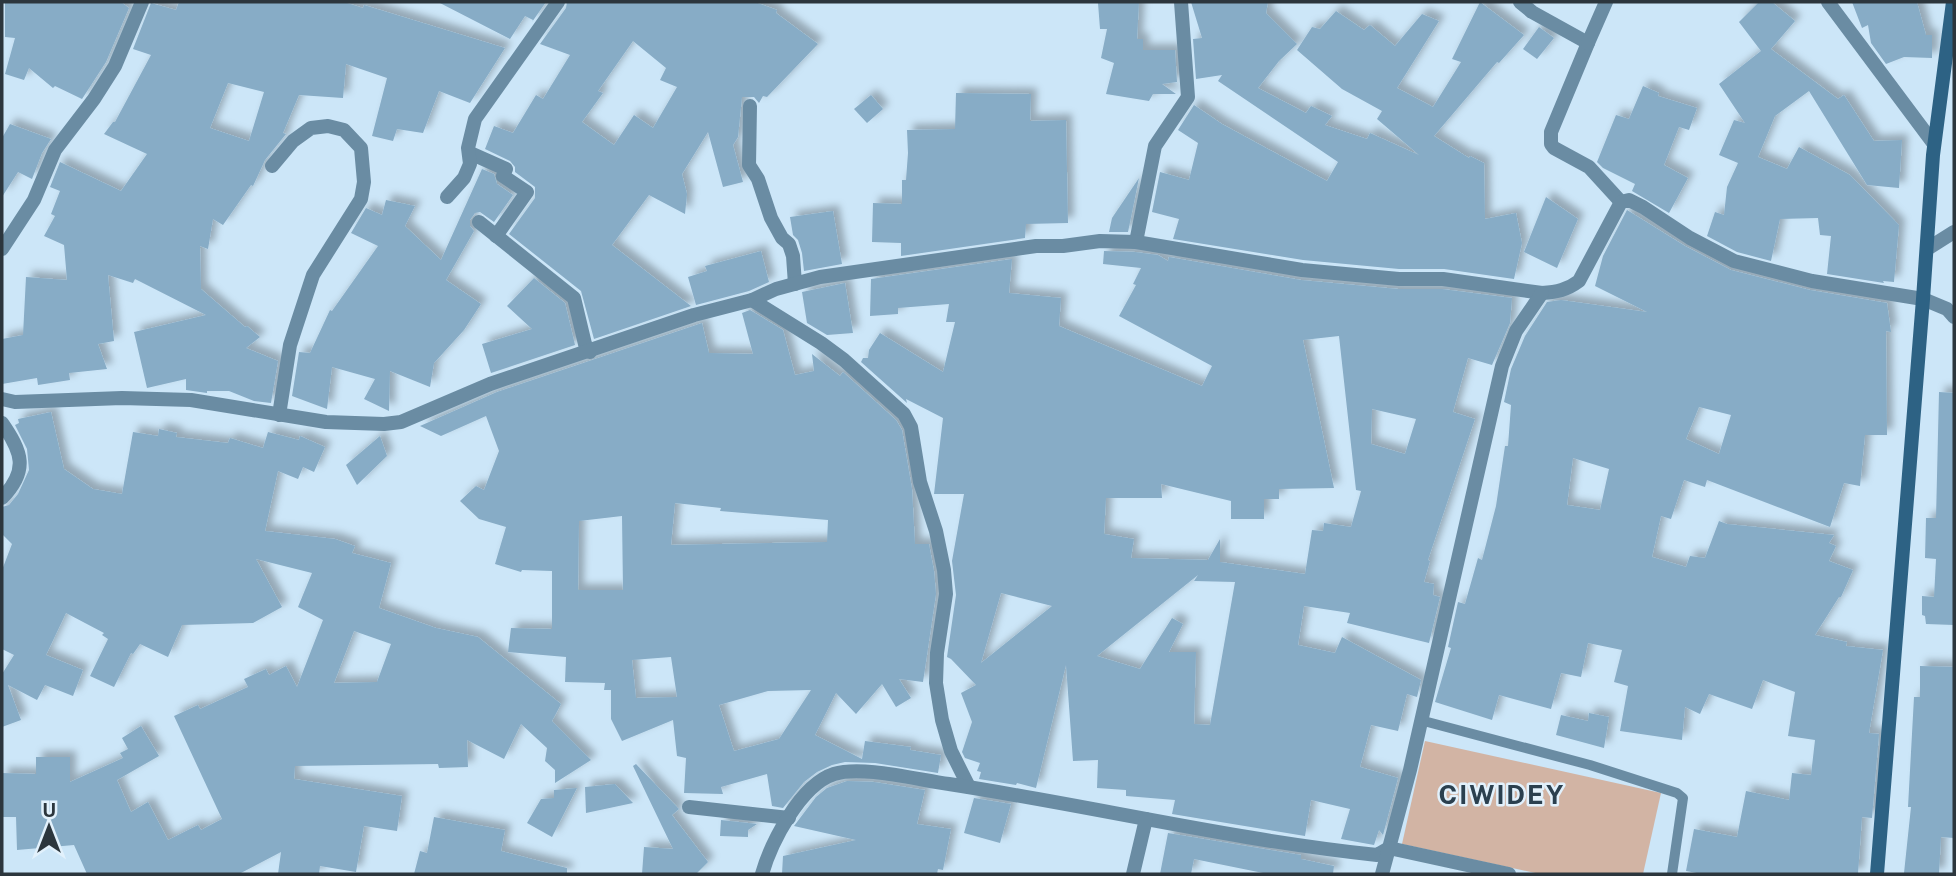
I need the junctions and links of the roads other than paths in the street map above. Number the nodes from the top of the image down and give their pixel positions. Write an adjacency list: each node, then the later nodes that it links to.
1 (142, 2): 19 (street)
2 (558, 2): 11 (street)
3 (1181, 2): 18 (street)
4 (1521, 2): 8 (street)
5 (1606, 2): 8 (street)
6 (1828, 2): 10 (street)
7 (1953, 2): 10 (street)
8 (1588, 43): 14 (street)
9 (750, 106): 21 (street)
10 (1934, 144): 20 (street)
11 (471, 153): 13 (street); 17 (street)
12 (272, 166): 28 (street)
13 (447, 197)
14 (1621, 202): 22 (street); 23 (street)
15 (479, 222): 17 (street)
16 (1954, 232): 20 (street)
17 (496, 236): 26 (street)
18 (1136, 242): 21 (street); 22 (street)
19 (2, 249)
20 (1927, 249): 23 (street)
21 (795, 284): 24 (street)
22 (1542, 293): 31 (street)
23 (1923, 299): 25 (street); 42 (street)
24 (752, 300): 26 (street); 32 (street)
25 (1954, 317)
26 (587, 348): 28 (street)
27 (2, 399): 28 (street)
28 (279, 415)
29 (2, 423): 30 (street)
30 (2, 498)
31 (1420, 720): 36 (street); 41 (lane)
32 (969, 787): 34 (street); 35 (street)
33 (689, 807): 34 (street)
34 (789, 818): 37 (street)
35 (1146, 819): 36 (street); 38 (street)
36 (1389, 848): 39 (street); 40 (street)
37 (762, 874)
38 (1133, 874)
39 (1382, 874)
40 (1509, 874)
41 (1672, 874)
42 (1877, 874)

